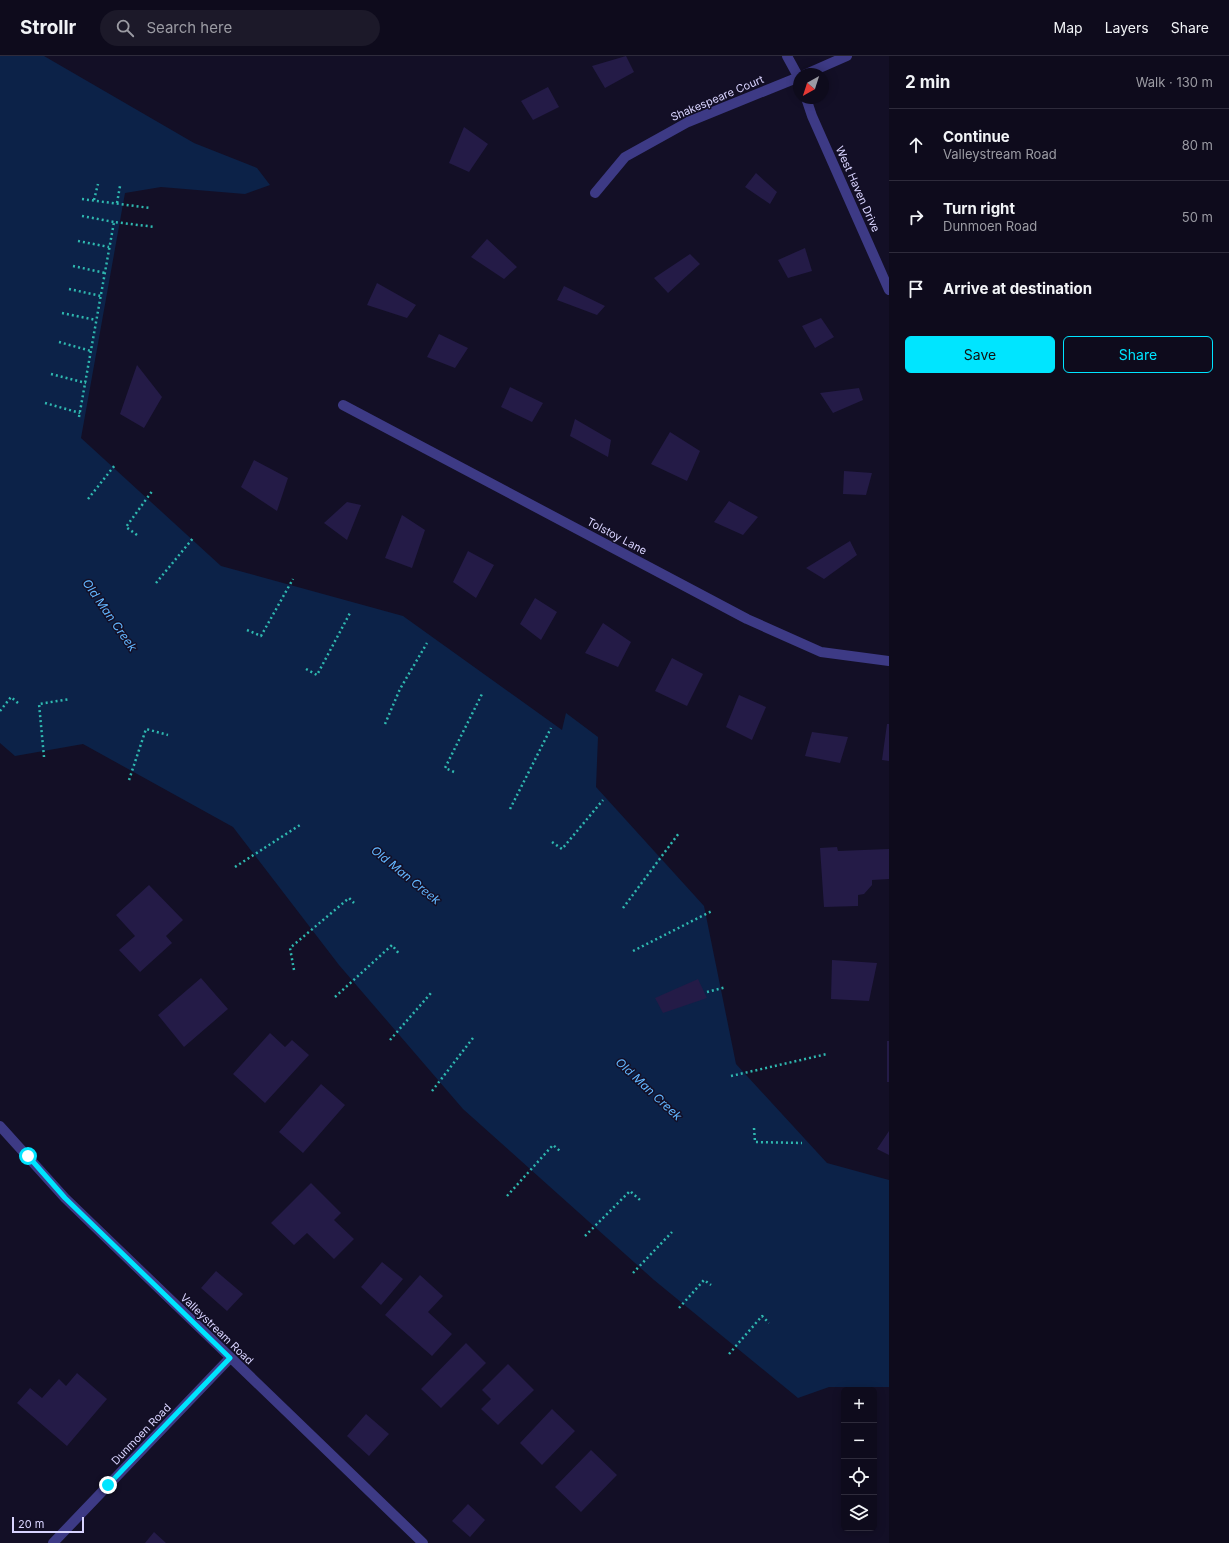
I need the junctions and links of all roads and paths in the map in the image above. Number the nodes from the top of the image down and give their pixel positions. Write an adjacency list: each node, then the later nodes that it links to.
1 (787, 56): 3 (street)
2 (847, 56): 4 (street)
3 (794, 68)
4 (820, 68)
5 (793, 80): 9 (street, Shakespeare Court)
6 (808, 104): 22 (street, West Haven Drive)
7 (98, 184): 11 (path)
8 (120, 186): 12 (path)
9 (595, 193)
10 (82, 198): 11 (path)
11 (94, 200): 12 (path)
12 (117, 203): 13 (path)
13 (150, 208)
14 (82, 216): 15 (path)
15 (114, 222): 16 (path); 18 (path)
16 (155, 227)
17 (78, 241): 18 (path)
18 (109, 247): 20 (path)
19 (73, 266): 20 (path)
20 (105, 273): 23 (path)
21 (69, 289): 23 (path)
22 (889, 290)
23 (101, 296): 25 (path)
24 (62, 313): 25 (path)
25 (96, 320): 27 (path)
26 (59, 342): 27 (path)
27 (91, 352): 29 (path)
28 (51, 374): 29 (path)
29 (86, 383): 32 (path)
30 (45, 404): 32 (path)
31 (342, 405): 44 (street, Tolstoy Lane)
32 (80, 413): 33 (path)
33 (80, 417)
34 (115, 464): 36 (path)
35 (153, 490): 37 (path)
36 (88, 499)
37 (137, 535)
38 (194, 537): 40 (path)
39 (293, 578): 42 (path)
40 (156, 583)
41 (350, 614): 45 (path)
42 (247, 630)
43 (427, 643): 50 (path)
44 (889, 661)
45 (306, 669)
46 (482, 694): 54 (path)
47 (70, 699): 53 (path)
48 (18, 703): 49 (path)
49 (0, 711)
50 (385, 724)
51 (550, 728): 57 (path)
52 (168, 734): 55 (path)
53 (44, 757)
54 (454, 772)
55 (129, 780)
56 (603, 800): 60 (path)
57 (510, 809)
58 (300, 825): 61 (path)
59 (679, 833): 63 (path)
60 (552, 842)
61 (235, 867)
62 (354, 903): 67 (path)
63 (623, 908)
64 (712, 910): 65 (path)
65 (633, 952)
66 (400, 955): 71 (path)
67 (294, 970)
68 (726, 987): 69 (path)
69 (707, 992)
70 (431, 993): 73 (path)
71 (335, 997)
72 (473, 1038): 76 (path)
73 (390, 1040)
74 (827, 1054): 75 (path)
75 (731, 1076)
76 (432, 1091)
77 (0, 1126): 90 (street, Valleystream Road)
78 (754, 1128): 79 (path)
79 (802, 1143)
80 (560, 1151): 81 (path)
81 (507, 1196)
82 (640, 1200): 84 (path)
83 (672, 1232): 85 (path)
84 (585, 1236)
85 (633, 1272)
86 (711, 1285): 87 (path)
87 (679, 1308)
88 (769, 1323): 89 (path)
89 (729, 1354)
90 (230, 1358): 91 (street, Dunmoen Road); 92 (street, Valleystream Road)
91 (53, 1543)
92 (423, 1543)

